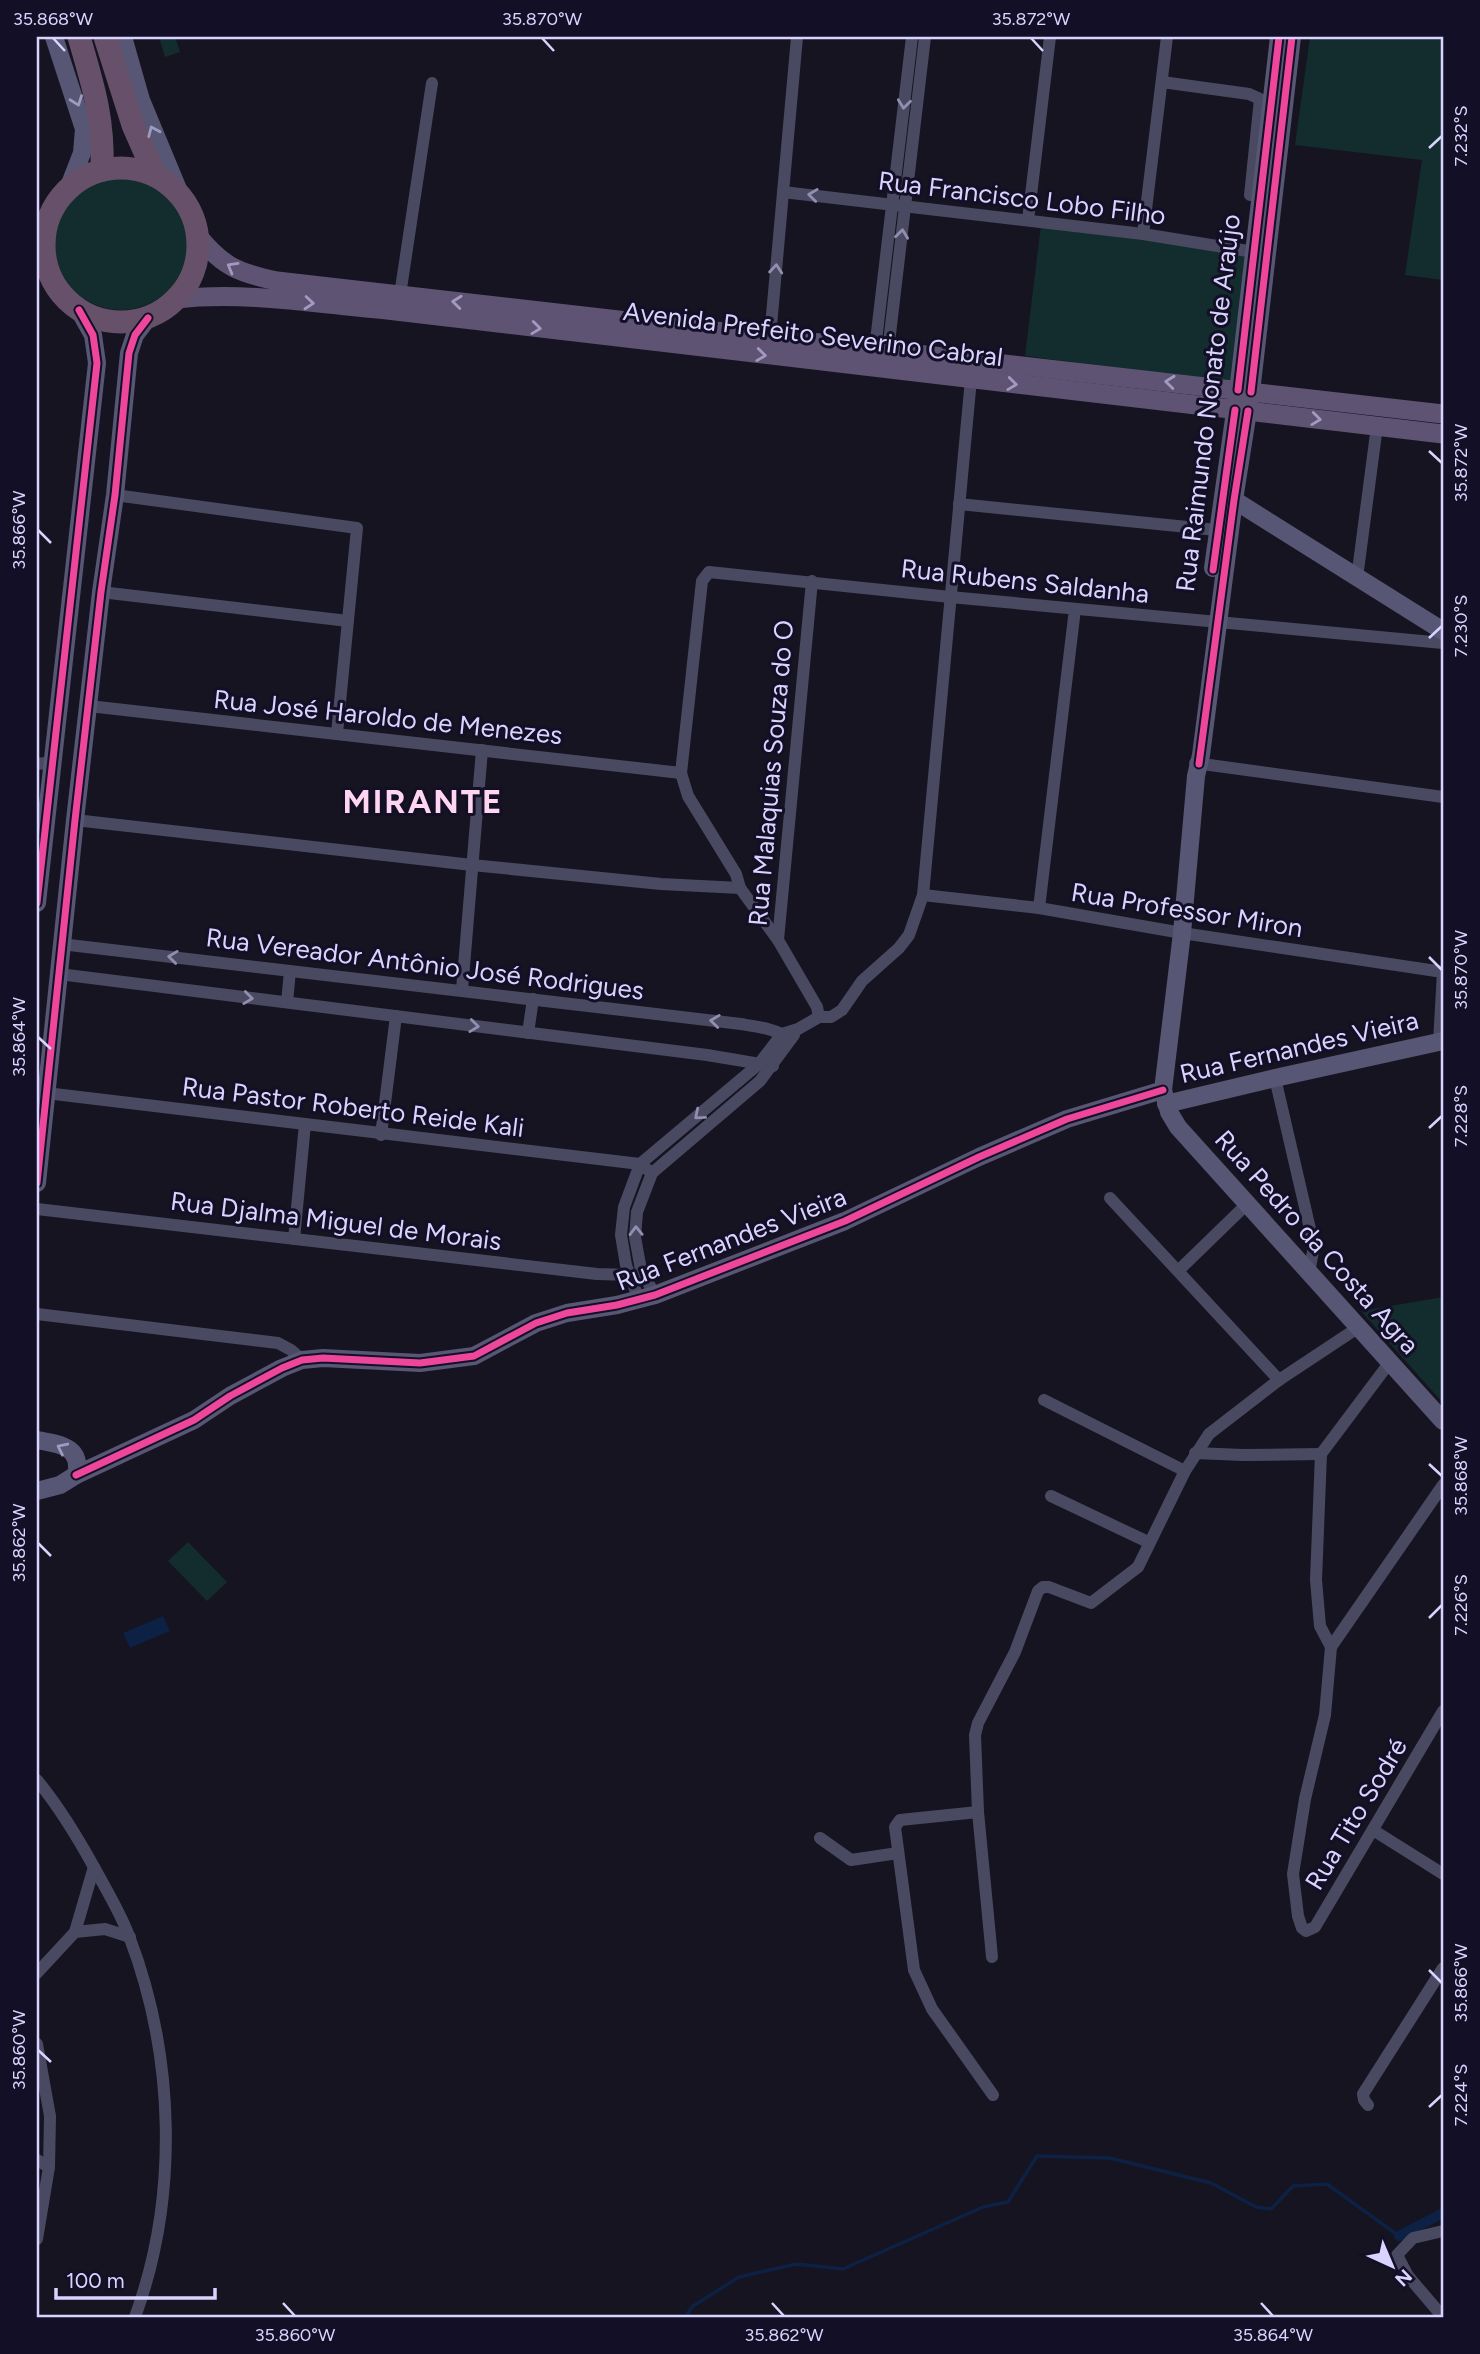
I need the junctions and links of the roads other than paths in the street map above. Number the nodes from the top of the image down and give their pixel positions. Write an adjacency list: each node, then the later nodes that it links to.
1 (54, 37): 16 (street, one-way to 16)
2 (79, 37): 14 (highway)
3 (105, 37): 15 (highway)
4 (123, 37): 18 (street, one-way to 4)
5 (797, 37): 17 (street)
6 (912, 37): 20 (street, one-way to 20)
7 (926, 37): 21 (street)
8 (1050, 37): 23 (street)
9 (1167, 37): 12 (street)
10 (1279, 37): 26 (street, Rua Raimundo Nonato de Araújo)
11 (1292, 37): 37 (street, Rua Raimundo Nonato de Araújo)
12 (1167, 82): 19 (street); 24 (street)
13 (432, 83): 30 (street)
14 (102, 170): 15 (highway); 16 (highway)
15 (155, 175): 18 (highway)
16 (68, 189): 22 (highway)
17 (783, 192): 20 (street, Rua Francisco Lobo Filho, one-way to 17); 34 (street, one-way to 17)
18 (180, 194): 25 (highway)
19 (1250, 195)
20 (891, 204): 21 (street, Rua Francisco Lobo Filho); 27 (street)
21 (905, 205): 23 (street, Rua Francisco Lobo Filho); 28 (street, one-way to 21)
22 (45, 215): 32 (highway)
23 (1028, 220): 24 (street, Rua Francisco Lobo Filho)
24 (1143, 234): 26 (street, Rua Francisco Lobo Filho)
25 (198, 236): 30 (main road, Avenida Prefeito Severino Cabral, one-way to 25); 31 (highway)
26 (1254, 252): 37 (street, Rua Raimundo Nonato de Araújo)
27 (885, 262): 28 (street); 35 (street)
28 (899, 263): 35 (street)
29 (37, 291): 32 (highway)
30 (400, 295): 34 (main road, Avenida Prefeito Severino Cabral, one-way to 30)
31 (176, 299): 33 (highway); 36 (main road, Avenida Prefeito Severino Cabral, one-way to 36)
32 (71, 304): 33 (highway); 53 (street)
33 (148, 318): 41 (street)
34 (770, 337): 35 (main road, Avenida Prefeito Severino Cabral)
35 (882, 350): 37 (main road, Avenida Prefeito Severino Cabral, one-way to 35)
36 (971, 379): 37 (main road, Avenida Prefeito Severino Cabral, one-way to 37); 43 (street)
37 (1243, 401): 38 (main road, Avenida Prefeito Severino Cabral); 39 (main road, Avenida Prefeito Severino Cabral, one-way to 39); 42 (street, Rua Raimundo Nonato de Araújo); 44 (street, Rua Raimundo Nonato de Araújo)
38 (1443, 414)
39 (1377, 426): 40 (main road, Avenida Prefeito Severino Cabral); 45 (street)
40 (1443, 433)
41 (115, 495): 47 (street); 50 (street)
42 (1234, 500): 45 (street); 51 (street, Rua Raimundo Nonato de Araújo)
43 (959, 504): 44 (street); 48 (street)
44 (1217, 530): 51 (street, Rua Raimundo Nonato de Araújo)
45 (1357, 578): 52 (street)
46 (812, 582): 48 (street, Rua Rubens Saldanha); 61 (street, Rua Rubens Saldanha); 70 (street, Rua Malaquias Souza do O)
47 (101, 592): 50 (street); 54 (street)
48 (950, 597): 49 (street, Rua Rubens Saldanha); 66 (street)
49 (1075, 609): 51 (street, Rua Rubens Saldanha); 68 (street)
50 (348, 621): 57 (street)
51 (1212, 621): 55 (street, Rua Rubens Saldanha); 60 (street, Rua Raimundo Nonato de Araújo)
52 (1443, 631)
53 (66, 636): 54 (street); 59 (street)
54 (96, 637): 56 (street)
55 (1443, 643)
56 (89, 706): 57 (street, Rua José Haroldo de Menezes); 63 (street)
57 (337, 733): 58 (street, Rua José Haroldo de Menezes)
58 (482, 750): 61 (street, Rua José Haroldo de Menezes); 64 (street)
59 (45, 763): 67 (street)
60 (1197, 768): 62 (street); 69 (street, Rua Raimundo Nonato de Araújo)
61 (681, 773): 65 (street)
62 (1443, 797)
63 (75, 820): 64 (street); 71 (street)
64 (472, 865): 65 (street); 75 (street)
65 (740, 888): 70 (street)
66 (923, 895): 68 (street, Rua Professor Miron); 79 (street)
67 (37, 904)
68 (1039, 908): 69 (street, Rua Professor Miron)
69 (1182, 933): 73 (street, Rua Professor Miron); 88 (street, Rua Raimundo Nonato de Araújo)
70 (779, 940): 79 (street, Rua Malaquias Souza do O)
71 (61, 944): 72 (street, Rua Vereador Antônio José Rodrigues, one-way to 71); 74 (street)
72 (290, 971): 75 (street, Rua Vereador Antônio José Rodrigues); 77 (street)
73 (1443, 972): 82 (street)
74 (59, 974): 77 (street, one-way to 77); 83 (street)
75 (462, 990): 76 (street, Rua Vereador Antônio José Rodrigues)
76 (533, 999): 80 (street); 81 (street, Rua Vereador Antônio José Rodrigues, one-way to 76)
77 (286, 1003): 78 (street)
78 (396, 1016): 80 (street, one-way to 80); 90 (street)
79 (819, 1017): 81 (street)
80 (528, 1033): 84 (street)
81 (790, 1034): 84 (street); 85 (street)
82 (1441, 1042): 86 (street, Rua Fernandes Vieira)
83 (44, 1043): 87 (street)
84 (759, 1064): 85 (street); 91 (street, one-way to 91)
85 (773, 1066): 92 (street)
86 (1275, 1078): 88 (street, Rua Fernandes Vieira); 100 (street)
87 (46, 1093): 89 (street, Rua Pastor Roberto Reide Kali); 93 (street)
88 (1165, 1097): 96 (street, Rua Pedro da Costa Agra); 102 (street, Rua Fernandes Vieira)
89 (305, 1124): 90 (street, Rua Pastor Roberto Reide Kali); 98 (street)
90 (381, 1135): 91 (street, Rua Pastor Roberto Reide Kali)
91 (640, 1164): 92 (street); 94 (street)
92 (652, 1173): 94 (street)
93 (37, 1183)
94 (637, 1191): 101 (street); 102 (street, one-way to 94)
95 (1110, 1198): 99 (street)
96 (1247, 1204): 99 (street); 100 (street, Rua Pedro da Costa Agra)
97 (37, 1209): 98 (street, Rua Djalma Miguel de Morais)
98 (294, 1239): 101 (street, Rua Djalma Miguel de Morais)
99 (1179, 1270): 107 (street)
100 (1309, 1273): 104 (street, Rua Pedro da Costa Agra)
101 (630, 1275): 102 (street)
102 (647, 1297): 105 (street, Rua Fernandes Vieira)
103 (37, 1314): 105 (street)
104 (1359, 1327): 106 (street, Rua Pedro da Costa Agra); 107 (street)
105 (302, 1360): 114 (street, Rua Fernandes Vieira)
106 (1390, 1362): 109 (street, Rua Pedro da Costa Agra); 112 (street)
107 (1279, 1380): 111 (street)
108 (1044, 1401): 113 (street)
109 (1443, 1421)
110 (37, 1440): 114 (street, one-way to 110)
111 (1195, 1453): 112 (street); 113 (street)
112 (1321, 1454): 119 (street)
113 (1185, 1471): 118 (street)
114 (76, 1475): 116 (street, Rua Fernandes Vieira)
115 (1443, 1485): 119 (street)
116 (37, 1491)
117 (1051, 1496): 118 (street)
118 (1148, 1542): 122 (street)
119 (1331, 1647): 123 (street, Rua Tito Sodré)
120 (1443, 1711): 123 (street, Rua Tito Sodré)
121 (37, 1780): 126 (street)
122 (978, 1812): 125 (street); 130 (street)
123 (1373, 1830): 127 (street)
124 (820, 1838): 125 (street)
125 (898, 1853): 134 (street)
126 (94, 1867): 128 (street); 129 (street)
127 (1443, 1874)
128 (75, 1932): 129 (street); 132 (street)
129 (130, 1937): 142 (street)
130 (992, 1956)
131 (1443, 1968): 135 (street)
132 (37, 1973)
133 (37, 2045): 136 (street)
134 (993, 2095)
135 (1368, 2105)
136 (50, 2116): 137 (street); 139 (street)
137 (37, 2129)
138 (37, 2160): 139 (street)
139 (49, 2167): 141 (street)
140 (1443, 2231): 143 (street)
141 (37, 2239)
142 (135, 2317)
143 (1443, 2317)

